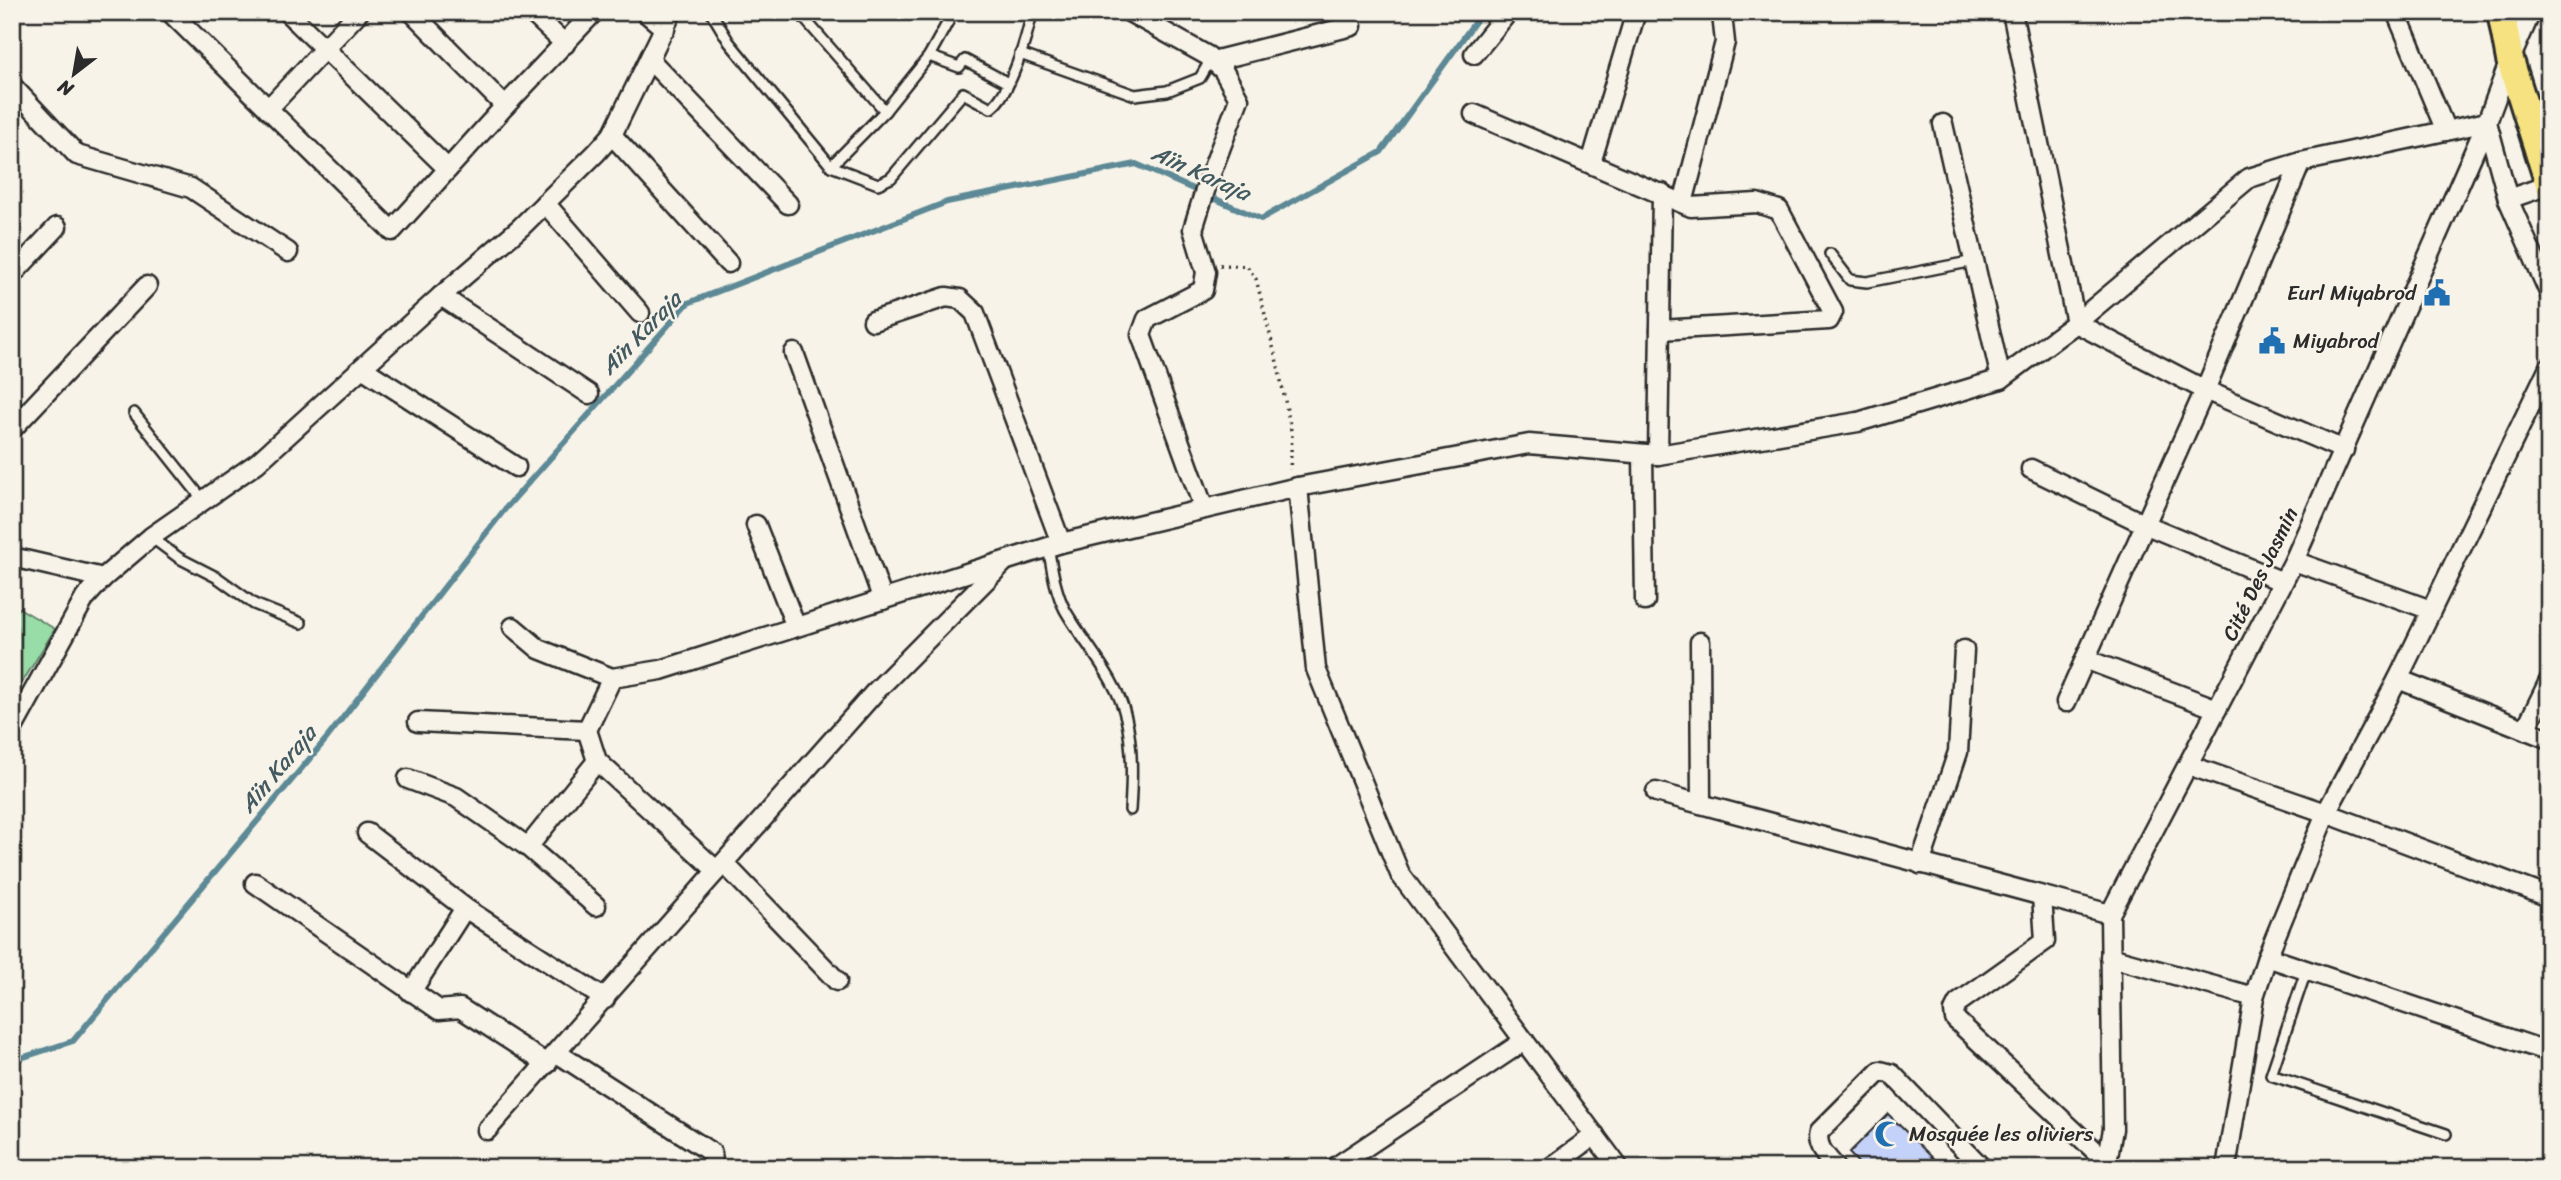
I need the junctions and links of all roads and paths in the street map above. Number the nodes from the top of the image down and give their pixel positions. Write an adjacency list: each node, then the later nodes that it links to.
1 (170, 12): 34 (street)
2 (287, 12): 24 (street)
3 (359, 12): 24 (street)
4 (412, 12): 33 (street)
5 (531, 12): 23 (street)
6 (594, 12): 23 (street)
7 (645, 12): 21 (street)
8 (711, 12): 44 (lane)
9 (806, 12): 35 (lane)
10 (945, 12): 27 (lane)
11 (1032, 12): 25 (lane)
12 (1129, 12): 28 (street)
13 (1508, 12): 26 (street)
14 (1636, 12): 43 (street)
15 (1719, 12): 50 (street)
16 (2012, 12): 64 (street)
17 (2396, 12): 39 (street)
18 (2501, 12): 30 (main road)
19 (2530, 15): 20 (street); 30 (street, Cité Des Jasmin)
20 (2549, 17)
21 (669, 21): 29 (street)
22 (1352, 26): 28 (street)
23 (565, 44): 33 (street)
24 (324, 50): 34 (street); 45 (street)
25 (1020, 54): 28 (lane); 31 (lane)
26 (1474, 54)
27 (929, 56): 31 (lane); 35 (lane)
28 (1210, 59): 57 (street)
29 (650, 60): 40 (street); 51 (street)
30 (2510, 61): 37 (street, Cité Des Jasmin); 41 (main road)
31 (1008, 83): 44 (lane)
32 (12, 86): 53 (street)
33 (505, 106): 45 (street)
34 (268, 109): 45 (street)
35 (885, 111): 44 (lane)
36 (1474, 114): 43 (street)
37 (2487, 122): 39 (street); 48 (street); 74 (street, Cité Des Jasmin)
38 (1942, 124): 55 (street)
39 (2446, 131): 42 (street)
40 (612, 135): 49 (street); 56 (street)
41 (2544, 155): 46 (main road)
42 (2301, 162): 64 (street); 70 (street)
43 (1591, 163): 47 (street)
44 (831, 166)
45 (448, 169)
46 (2549, 184): 48 (street)
47 (1662, 193): 50 (street); 65 (street)
48 (2508, 199): 60 (street)
49 (545, 203): 61 (street); 62 (street)
50 (1683, 203): 65 (street)
51 (788, 204)
52 (57, 227): 58 (street)
53 (288, 252)
54 (1830, 254): 55 (lane)
55 (1974, 261): 69 (street)
56 (728, 263)
57 (1203, 264): 78 (path); 80 (street)
58 (12, 275)
59 (147, 286): 73 (street)
60 (2549, 292)
61 (441, 296): 68 (street); 71 (street)
62 (640, 313)
63 (873, 321): 84 (street)
64 (2076, 323): 69 (street); 70 (street)
65 (1660, 330): 75 (street)
66 (794, 353): 90 (street)
67 (2549, 367): 92 (street)
68 (362, 368): 76 (street); 79 (street)
69 (2001, 379): 75 (street)
70 (2205, 390): 74 (street); 81 (street)
71 (589, 394)
72 (135, 413): 79 (lane)
73 (12, 429)
74 (2344, 450): 87 (street, Cité Des Jasmin)
75 (1650, 455): 78 (street); 91 (street)
76 (516, 467)
77 (2031, 469): 81 (street)
78 (1293, 488): 80 (street); 133 (street)
79 (203, 500): 83 (street)
80 (1204, 509): 84 (street)
81 (2144, 524): 89 (street); 98 (street)
82 (756, 525): 95 (street)
83 (151, 537): 88 (street); 93 (lane)
84 (1055, 545): 86 (street); 114 (lane)
85 (12, 557): 88 (street)
86 (1005, 561): 90 (street); 119 (street)
87 (2294, 561): 89 (street, Cité Des Jasmin); 92 (street)
88 (103, 578): 105 (street)
89 (2283, 582): 103 (street, Cité Des Jasmin)
90 (883, 600): 95 (street)
91 (1645, 601)
92 (2431, 610): 100 (street)
93 (301, 623)
94 (513, 627): 99 (street)
95 (796, 627): 99 (street)
96 (1700, 642): 113 (street)
97 (1964, 650): 118 (street)
98 (2085, 659): 102 (street); 103 (street)
99 (612, 678): 106 (street)
100 (2398, 679): 107 (street); 115 (street)
101 (2549, 681): 107 (street)
102 (2066, 702)
103 (2217, 709): 110 (street, Cité Des Jasmin)
104 (418, 722): 106 (street)
105 (12, 730)
106 (587, 730): 109 (street)
107 (2525, 730): 108 (street)
108 (2549, 739)
109 (597, 761): 117 (street); 119 (street)
110 (2188, 765): 115 (street); 125 (street, Cité Des Jasmin)
111 (408, 779): 117 (street)
112 (1656, 792): 113 (street)
113 (1700, 804): 118 (street)
114 (1130, 810)
115 (2326, 813): 122 (street); 127 (street)
116 (367, 833): 124 (street)
117 (528, 847): 123 (street)
118 (1920, 864): 121 (street)
119 (720, 867): 129 (street); 132 (street)
120 (254, 883): 130 (street)
121 (2042, 896): 125 (street); 139 (street)
122 (2549, 897)
123 (596, 906)
124 (465, 908): 130 (street); 132 (street)
125 (2110, 914): 126 (street, Cité Des Jasmin)
126 (2110, 957): 131 (street); 139 (street, Cité Des Jasmin)
127 (2267, 957): 128 (street); 131 (street)
128 (2306, 971): 134 (street); 137 (lane)
129 (837, 981)
130 (411, 992): 135 (street)
131 (2255, 997): 146 (street)
132 (605, 999): 135 (street)
133 (1524, 1041): 138 (street); 141 (street)
134 (2549, 1052)
135 (552, 1058): 136 (street); 140 (street)
136 (487, 1130)
137 (2446, 1134)
138 (1595, 1135): 142 (street); 143 (street)
139 (2106, 1165)
140 (710, 1168)
141 (1334, 1168)
142 (1550, 1168)
143 (1619, 1168)
144 (1836, 1168): 145 (street)
145 (1982, 1168)
146 (2226, 1168)

